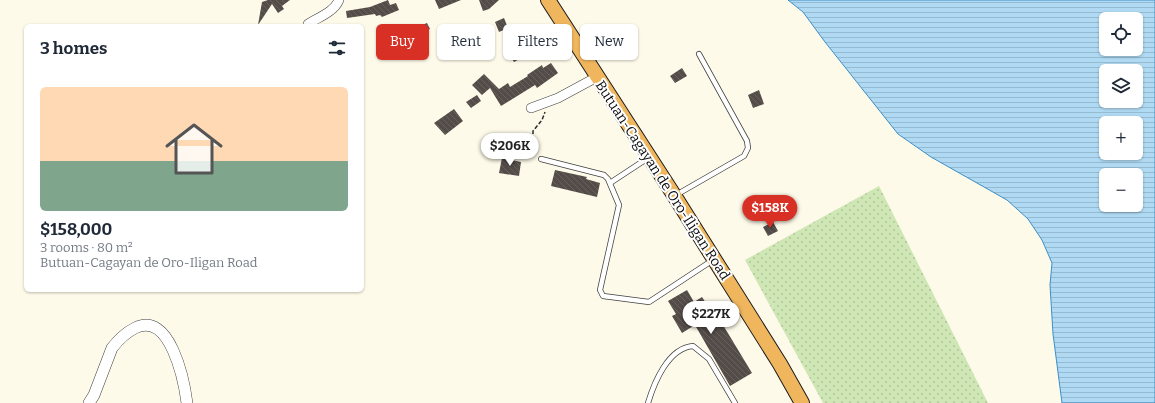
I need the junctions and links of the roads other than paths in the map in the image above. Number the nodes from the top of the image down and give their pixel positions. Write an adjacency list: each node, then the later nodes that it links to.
1 (339, 0): 3 (street)
2 (548, 0): 5 (highway, Butuan-Cagayan de Oro-Iligan Road)
3 (308, 24)
4 (699, 54): 10 (lane)
5 (597, 77): 6 (street); 7 (highway, Butuan-Cagayan de Oro-Iligan Road)
6 (531, 108)
7 (649, 157): 9 (lane); 10 (highway, Butuan-Cagayan de Oro-Iligan Road)
8 (541, 159): 9 (lane)
9 (610, 182): 11 (lane)
10 (674, 196): 11 (highway, Butuan-Cagayan de Oro-Iligan Road)
11 (714, 259): 16 (highway, Butuan-Cagayan de Oro-Iligan Road)
12 (89, 403): 13 (street)
13 (187, 403)
14 (648, 403): 15 (lane)
15 (735, 403)
16 (802, 403)

